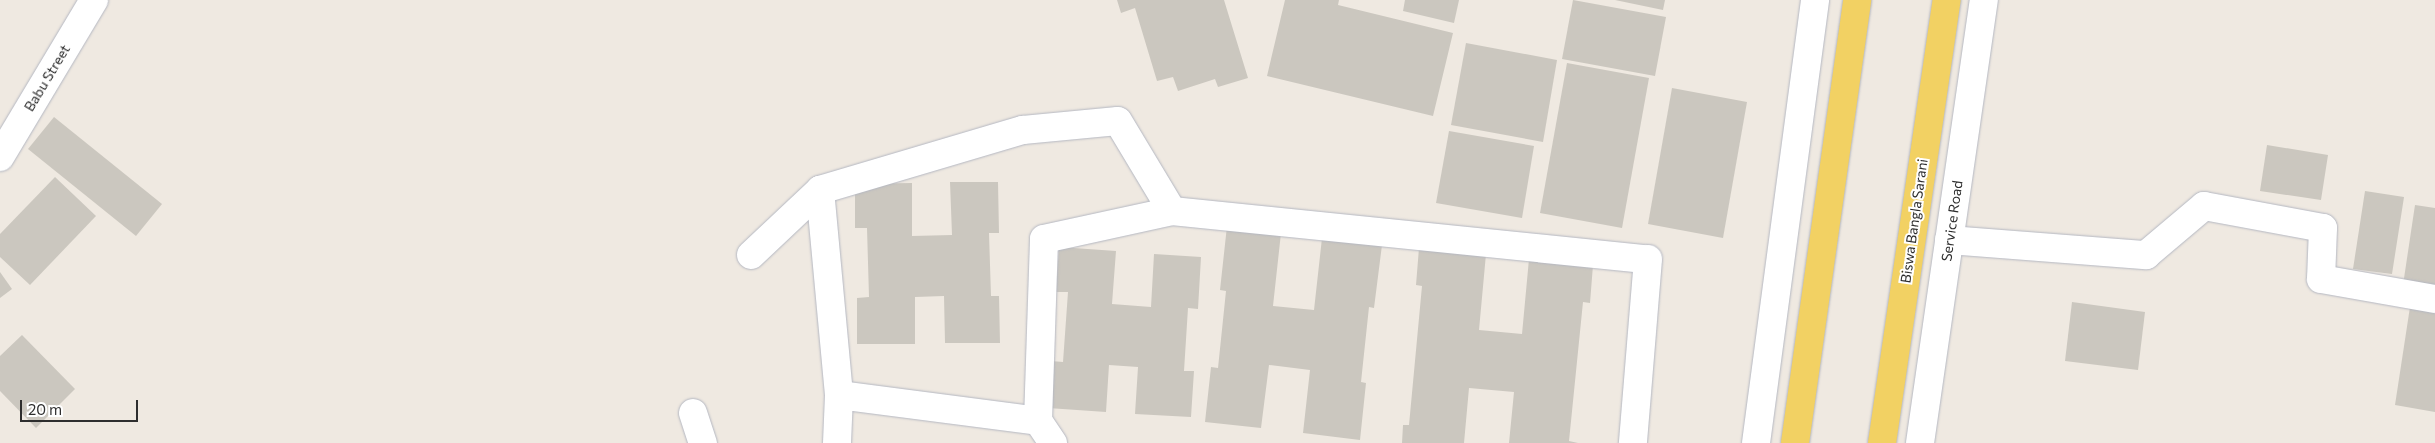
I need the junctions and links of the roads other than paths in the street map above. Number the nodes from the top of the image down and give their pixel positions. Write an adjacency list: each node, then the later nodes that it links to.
1 (94, 0): 6 (street, Babu Street)
2 (1814, 0): 19 (street)
3 (1857, 0): 20 (main road)
4 (1947, 0): 21 (main road, Biswa Bangla Sarani)
5 (1984, 0): 9 (street, Service Road)
6 (0, 157)
7 (820, 190): 8 (street); 10 (street); 12 (street)
8 (1172, 211): 14 (street); 18 (street)
9 (1949, 240): 11 (street); 22 (street, Service Road)
10 (751, 255)
11 (2435, 299)
12 (839, 395): 14 (street); 16 (street)
13 (692, 413): 15 (street)
14 (1038, 421): 17 (street)
15 (703, 443)
16 (837, 443)
17 (1054, 443)
18 (1633, 443)
19 (1756, 443)
20 (1795, 443)
21 (1882, 443)
22 (1920, 443)

